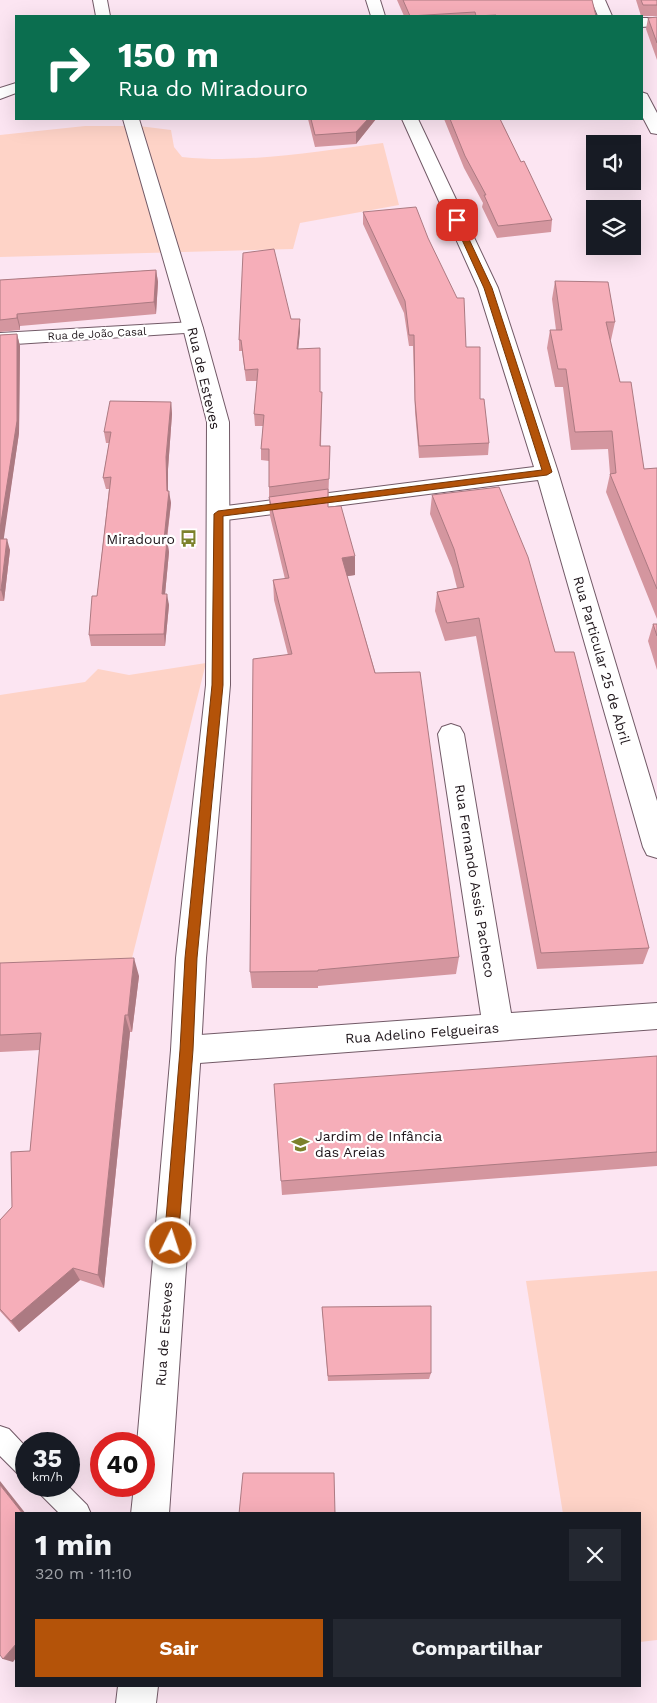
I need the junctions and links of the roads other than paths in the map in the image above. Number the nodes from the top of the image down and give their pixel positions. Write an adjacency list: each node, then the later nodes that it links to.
1 (100, 0): 4 (street)
2 (373, 0): 5 (street)
3 (598, 0): 6 (street)
4 (103, 15)
5 (378, 15)
6 (605, 15)
7 (657, 22): 8 (street)
8 (643, 23)
9 (15, 88): 10 (street)
10 (0, 94)
11 (643, 101): 14 (street)
12 (131, 120): 15 (street, Rua de Esteves)
13 (410, 120): 17 (street, Rua Particular 25 de Abril)
14 (656, 126)
15 (193, 328): 16 (street, Rua de João Casal); 18 (street, Rua de Esteves)
16 (0, 339)
17 (547, 472): 18 (street); 20 (street, Rua Particular 25 de Abril)
18 (218, 514): 23 (street, Rua de Esteves)
19 (451, 734): 22 (street, Rua Fernando Assis Pacheco)
20 (657, 847)
21 (657, 1016): 22 (street, Rua Adelino Felgueiras)
22 (498, 1028): 23 (street, Rua Adelino Felgueiras)
23 (186, 1050): 28 (street, Rua de Esteves)
24 (0, 1438): 25 (lane)
25 (15, 1453)
26 (61, 1497): 27 (lane)
27 (76, 1512)
28 (150, 1512)
29 (138, 1687): 30 (street)
30 (136, 1703)

